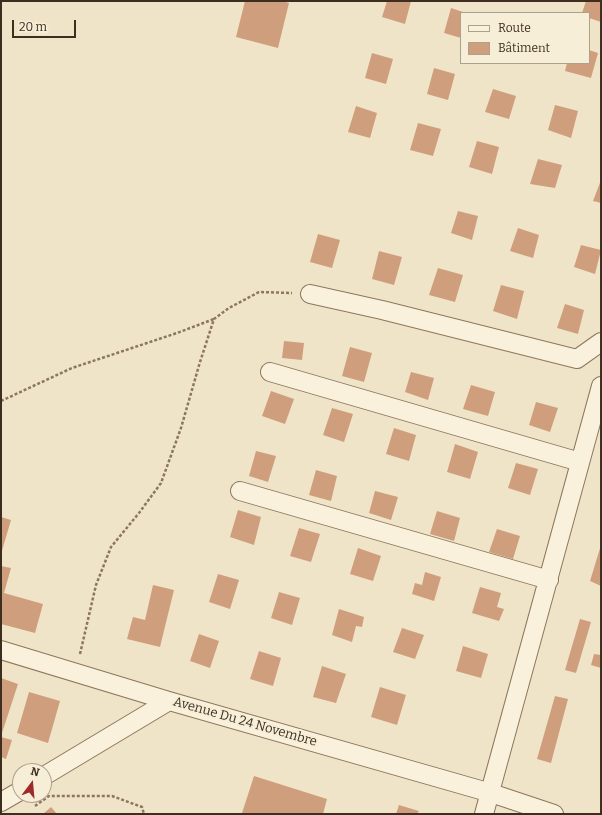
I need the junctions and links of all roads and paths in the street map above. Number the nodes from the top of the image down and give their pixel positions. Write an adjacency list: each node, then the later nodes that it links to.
1 (310, 294): 2 (path); 3 (street)
2 (214, 319): 6 (path); 11 (path)
3 (601, 342)
4 (270, 372): 7 (street)
5 (601, 386): 7 (street)
6 (1, 401)
7 (580, 462): 9 (street)
8 (240, 491): 9 (street)
9 (548, 580): 14 (street)
10 (1, 650): 11 (street, Avenue Du 24 Novembre)
11 (76, 672): 12 (street, Avenue Du 24 Novembre)
12 (169, 700): 13 (street); 14 (street, Avenue Du 24 Novembre)
13 (52, 771)
14 (491, 793): 19 (street); 20 (street, Avenue Du 24 Novembre)
15 (12, 796): 17 (street)
16 (52, 796): 18 (path)
17 (1, 802)
18 (144, 814)
19 (484, 814)
20 (554, 814)

